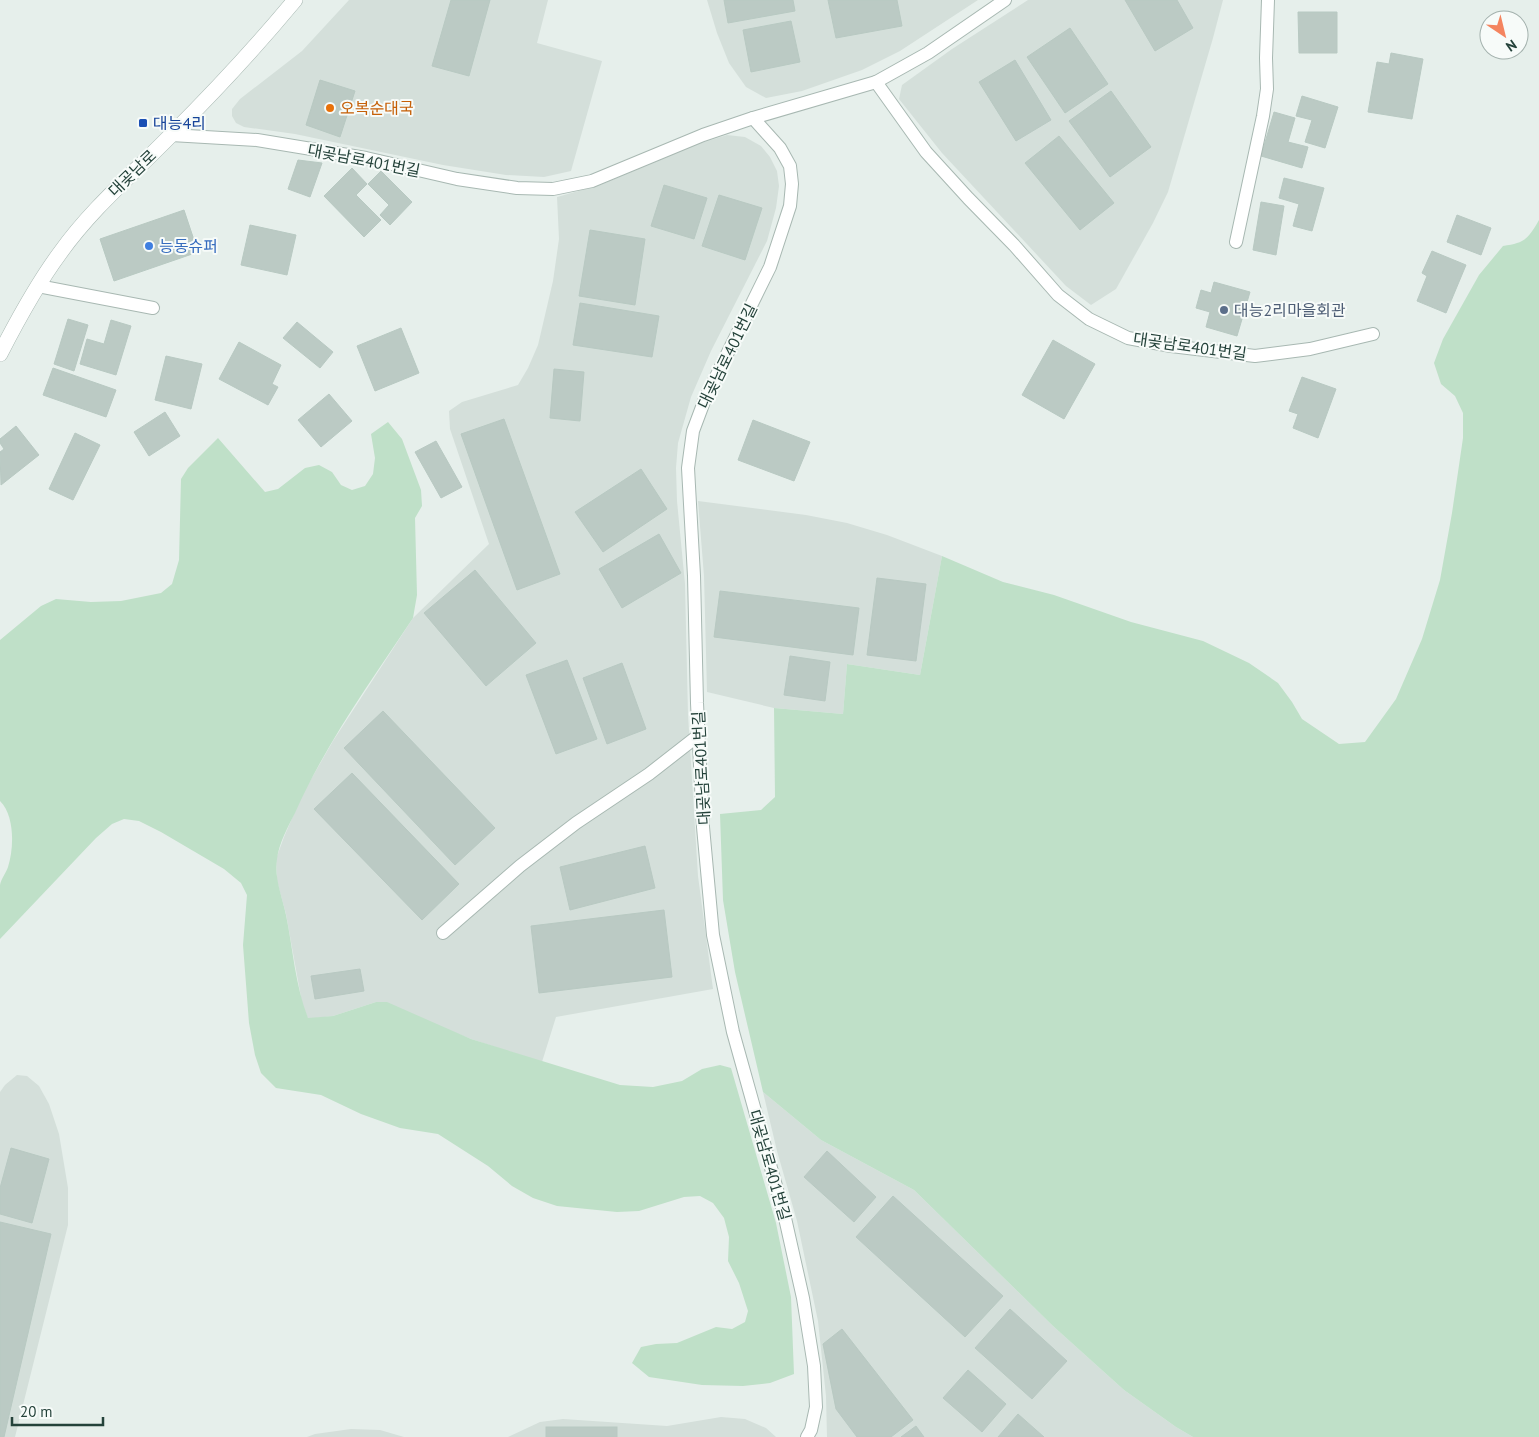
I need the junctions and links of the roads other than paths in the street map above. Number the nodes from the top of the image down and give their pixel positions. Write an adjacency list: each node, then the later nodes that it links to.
1 (295, 0): 6 (street, 대곶남로)
2 (1005, 0): 4 (lane, 대곶남로401번길)
3 (1268, 0): 7 (lane)
4 (876, 82): 5 (lane, 대곶남로401번길); 10 (lane, 대곶남로401번길)
5 (754, 118): 6 (lane, 대곶남로401번길); 12 (lane, 대곶남로401번길)
6 (171, 135): 8 (street, 대곶남로)
7 (1236, 242)
8 (38, 286): 9 (lane); 11 (street, 대곶남로)
9 (153, 308)
10 (1373, 334)
11 (0, 354)
12 (699, 735): 13 (lane); 14 (lane, 대곶남로401번길)
13 (443, 933)
14 (807, 1437)

